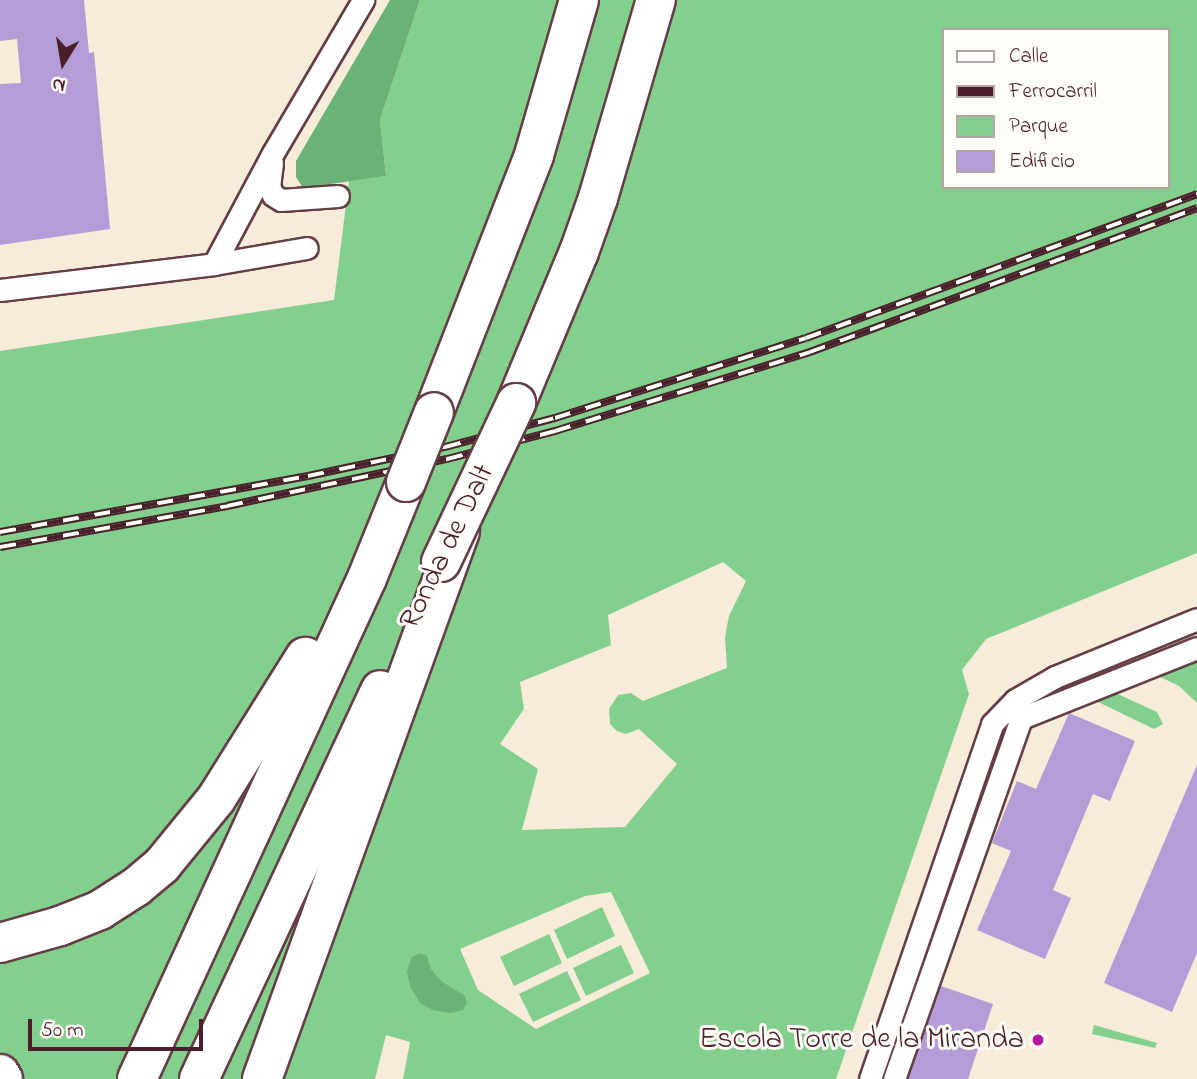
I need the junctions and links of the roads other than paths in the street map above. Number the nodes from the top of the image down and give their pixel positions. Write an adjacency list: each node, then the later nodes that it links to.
1 (363, 0): 4 (street)
2 (579, 0): 10 (highway, bridge)
3 (656, 0): 9 (highway, Ronda de Dalt, bridge)
4 (273, 153): 5 (street); 7 (street)
5 (338, 196)
6 (307, 248): 7 (street)
7 (214, 264): 8 (street)
8 (0, 290)
9 (445, 561): 17 (highway, Ronda de Dalt); 18 (highway)
10 (357, 580): 13 (highway); 16 (highway, Ronda de Dalt)
11 (1197, 619): 19 (street)
12 (1197, 648): 20 (street)
13 (0, 943)
14 (0, 1074): 15 (highway)
15 (3, 1079)
16 (136, 1079)
17 (199, 1079)
18 (262, 1079)
19 (870, 1079)
20 (894, 1079)

